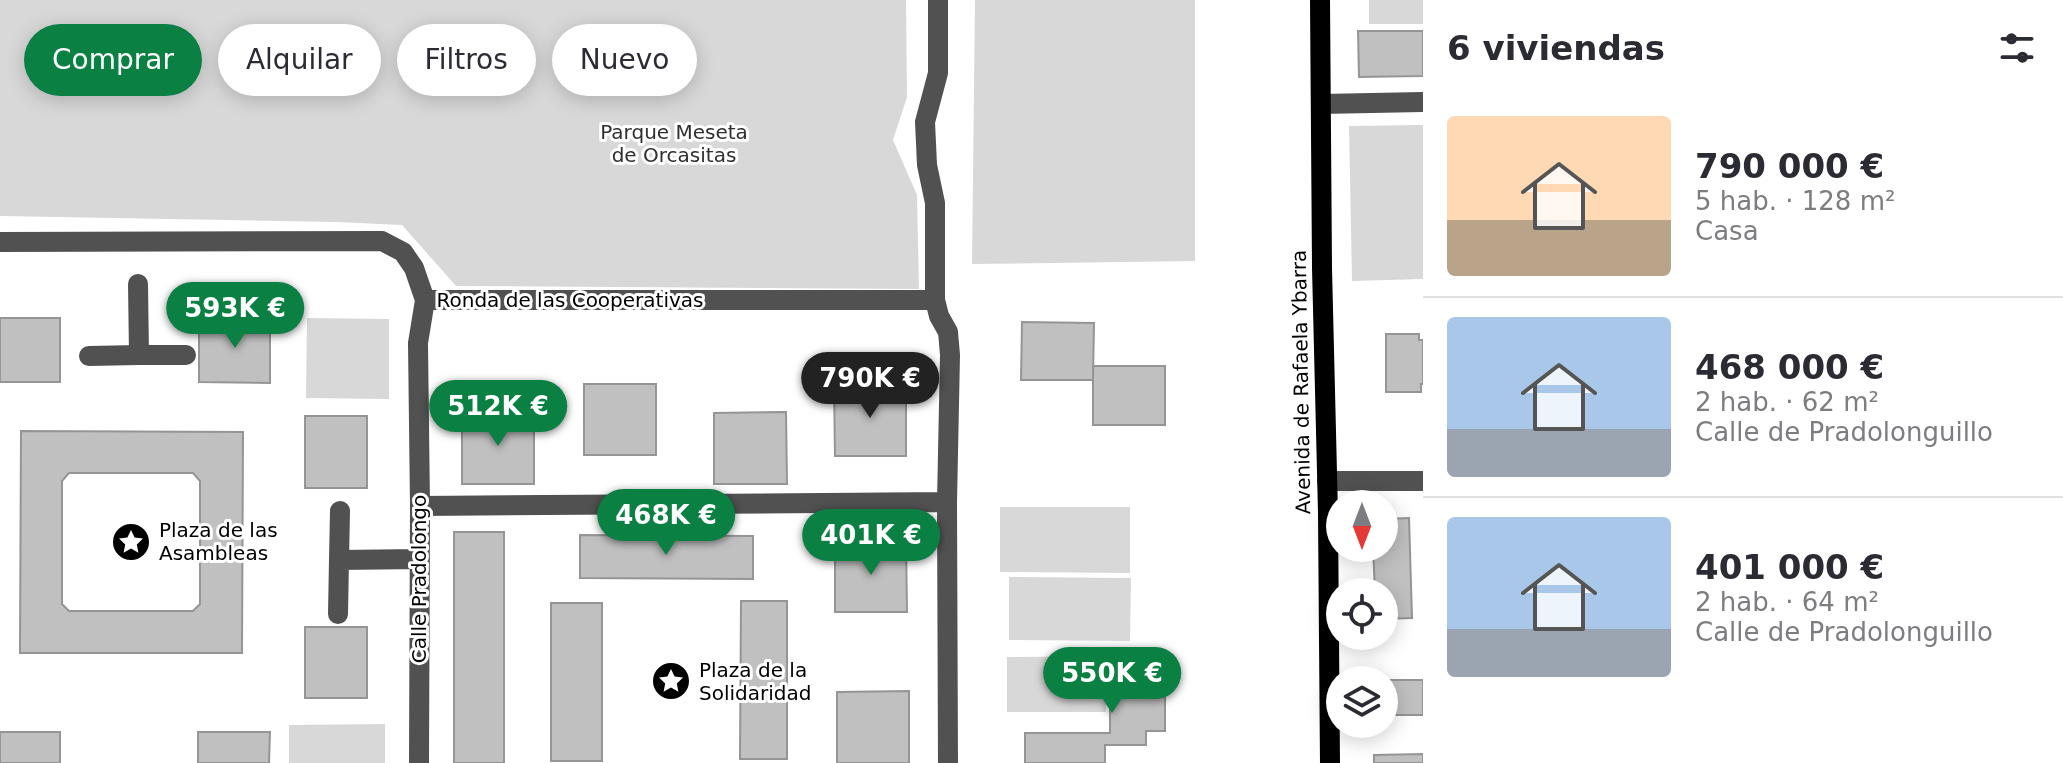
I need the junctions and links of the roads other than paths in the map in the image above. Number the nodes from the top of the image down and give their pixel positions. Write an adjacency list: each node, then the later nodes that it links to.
1 (938, 0): 8 (street)
2 (1320, 0): 4 (main road, Avenida de Rafaela Ybarra)
3 (1423, 102): 4 (street)
4 (1321, 104): 12 (main road, Avenida de Rafaela Ybarra)
5 (0, 242): 7 (street, Ronda de las Cooperativas)
6 (138, 284): 9 (street)
7 (425, 300): 8 (street, Ronda de las Cooperativas); 15 (street, Calle Pradolongo)
8 (935, 300): 14 (street)
9 (139, 355): 10 (street); 11 (street)
10 (186, 355)
11 (89, 356)
12 (1327, 481): 13 (street); 22 (main road, Avenida de Rafaela Ybarra)
13 (1423, 481)
14 (947, 502): 15 (street); 21 (street)
15 (420, 506): 17 (street, Calle Pradolongo)
16 (340, 511): 18 (street)
17 (420, 559): 18 (street); 20 (street, Calle Pradolongo)
18 (339, 560): 19 (street)
19 (338, 614)
20 (419, 763)
21 (948, 763)
22 (1330, 763)

